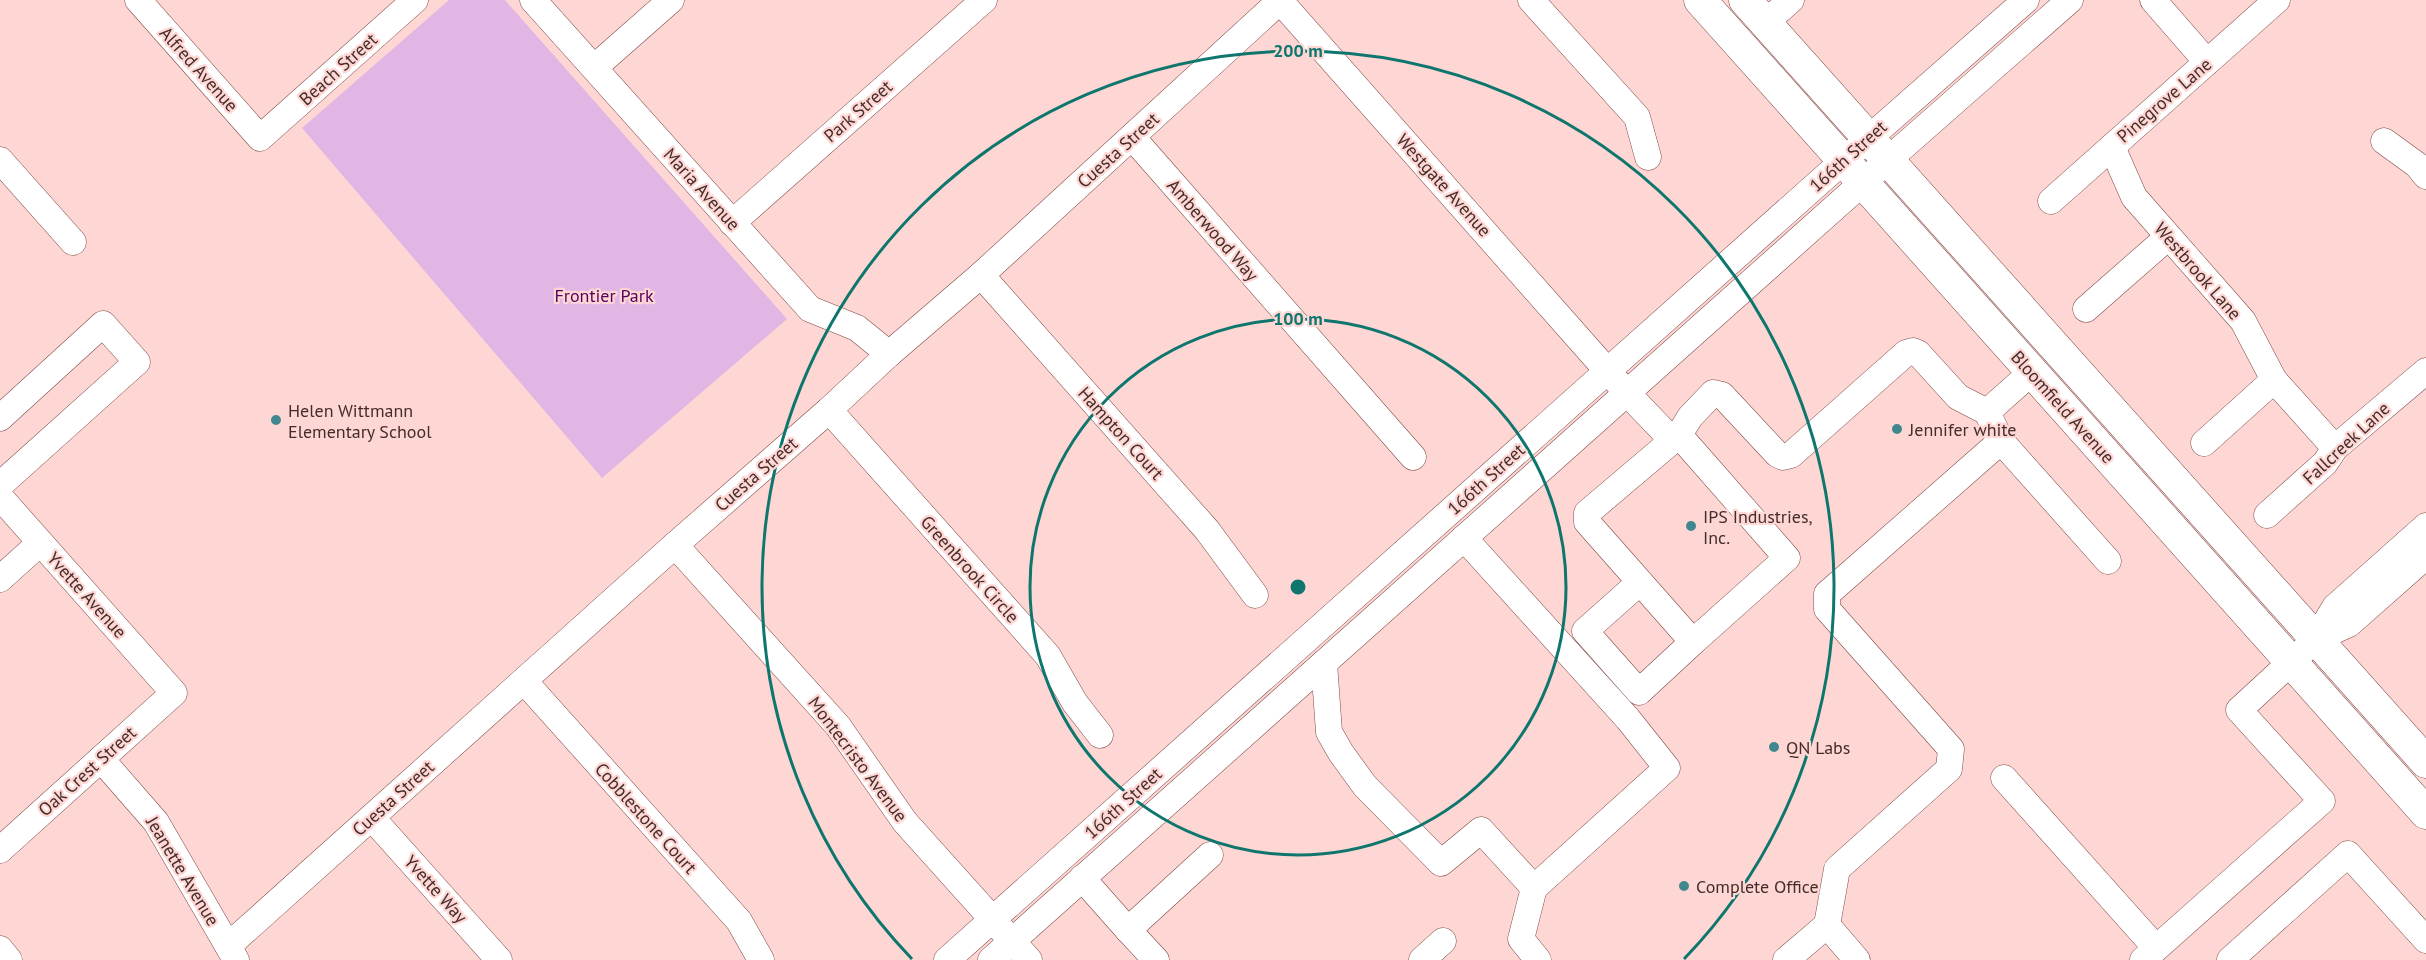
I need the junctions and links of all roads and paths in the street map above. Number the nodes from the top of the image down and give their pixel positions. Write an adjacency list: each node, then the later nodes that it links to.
1 (138, 0): 19 (street, Alfred Avenue)
2 (415, 0): 19 (street, Beach Street)
3 (534, 0): 17 (street, Maria Avenue)
4 (671, 0): 17 (street)
5 (984, 0): 28 (street, Park Street)
6 (1281, 0): 18 (street, Cuesta Street); 34 (street, Westgate Avenue)
7 (1531, 0): 23 (street)
8 (1700, 0): 25 (main road, Bloomfield Avenue)
9 (1745, 0): 15 (main road, Bloomfield Avenue)
10 (1791, 0): 15 (street)
11 (2026, 0): 22 (street, 166th Street)
12 (2070, 0): 22 (street, 166th Street)
13 (2153, 0): 16 (street)
14 (2277, 0): 16 (street, Pinegrove Lane)
15 (1765, 23): 22 (main road, Bloomfield Avenue)
16 (2207, 62): 21 (street, Pinegrove Lane)
17 (595, 68): 28 (street, Maria Avenue)
18 (1132, 137): 31 (street, Cuesta Street); 46 (street, Amberwood Way)
19 (260, 138)
20 (2384, 141): 26 (street)
21 (2112, 147): 27 (street, Pinegrove Lane); 29 (street, Westbrook Lane)
22 (1878, 149): 25 (street, 166th Street); 59 (main road, Bloomfield Avenue)
23 (1648, 157)
24 (0, 160): 30 (street)
25 (1852, 172): 34 (street, 166th Street); 36 (main road, Bloomfield Avenue); 38 (street, 166th Street)
26 (2426, 176)
27 (2050, 201)
28 (732, 223): 33 (street, Maria Avenue)
29 (2168, 237): 32 (street); 37 (street, Westbrook Lane)
30 (74, 242)
31 (981, 275): 33 (street, Cuesta Street); 58 (street, Hampton Court)
32 (2086, 309)
33 (889, 354): 39 (street, Cuesta Street)
34 (1608, 370): 38 (street, Westgate Avenue); 75 (street, 166th Street)
35 (2426, 371): 45 (street, Fallcreek Lane)
36 (2032, 372): 40 (street); 61 (main road, Bloomfield Avenue)
37 (2274, 380): 44 (street); 45 (street, Westbrook Lane)
38 (1627, 393): 42 (street, Westgate Avenue); 51 (street, 166th Street)
39 (829, 411): 53 (street, Cuesta Street); 65 (street, Greenbrook Circle)
40 (1987, 412): 42 (street); 43 (street)
41 (0, 418): 47 (street)
42 (1675, 438): 57 (street); 60 (street, Westgate Avenue)
43 (2001, 441): 55 (street); 76 (street)
44 (2204, 443)
45 (2335, 448): 49 (street, Fallcreek Lane)
46 (1413, 457)
47 (0, 485)
48 (0, 497): 52 (street, Yvette Avenue)
49 (2266, 515)
50 (2424, 531): 59 (street)
51 (1464, 538): 62 (street, 166th Street); 74 (street)
52 (40, 543): 56 (street); 64 (street, Yvette Avenue)
53 (675, 545): 63 (street, Cuesta Street); 75 (street, Montecristo Avenue)
54 (2426, 556): 59 (street)
55 (2108, 561)
56 (0, 579)
57 (1640, 582): 60 (street); 60 (street)
58 (1255, 595)
59 (2316, 639): 61 (street); 67 (main road, Bloomfield Avenue)
60 (1693, 642)
61 (2290, 662): 69 (main road, Bloomfield Avenue); 83 (street)
62 (1324, 663): 73 (street, 166th Street); 74 (street)
63 (524, 681): 70 (street, Cuesta Street); 86 (street, Cobblestone Court)
64 (174, 693): 66 (street, Oak Crest Street)
65 (1100, 735)
66 (101, 759): 71 (street, Oak Crest Street); 82 (street, Jeanette Avenue)
67 (2426, 762)
68 (2004, 777): 83 (street)
69 (2426, 813)
70 (372, 818): 82 (street, Cuesta Street); 85 (street, Yvette Way)
71 (0, 849)
72 (1210, 855): 77 (street)
73 (1082, 879): 77 (street); 80 (street, 166th Street)
74 (1534, 888): 92 (street)
75 (992, 920): 80 (street, Montecristo Avenue); 87 (street, 166th Street)
76 (1827, 925): 93 (street); 94 (street)
77 (1128, 930): 90 (street)
78 (2426, 940): 95 (street)
79 (1443, 941): 91 (street)
80 (1011, 942): 88 (street, 166th Street); 89 (street, Montecristo Avenue)
81 (0, 949): 84 (street)
82 (232, 953)
83 (2150, 954)
84 (9, 960)
85 (499, 960)
86 (761, 960)
87 (947, 960)
88 (991, 960)
89 (1029, 960)
90 (1156, 960)
91 (1422, 960)
92 (1538, 960)
93 (1786, 960)
94 (1857, 960)
95 (2230, 960)

